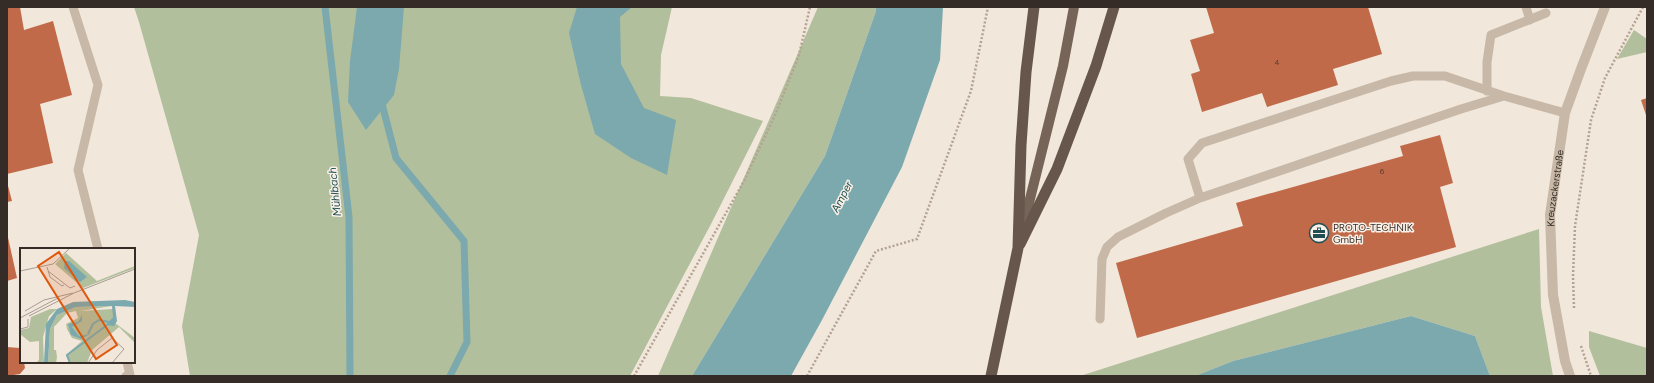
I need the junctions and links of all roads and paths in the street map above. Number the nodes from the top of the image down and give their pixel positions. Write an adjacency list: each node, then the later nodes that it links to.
1 (73, 7): 16 (lane)
2 (810, 7): 23 (path)
3 (988, 7): 24 (path)
4 (1034, 7): 17 (highway)
5 (1074, 7): 17 (main road)
6 (1114, 7): 17 (highway)
7 (1526, 7): 11 (lane)
8 (1605, 7): 14 (street, Kreuzackerstraße)
9 (1643, 7): 18 (path)
10 (1546, 14): 11 (lane)
11 (1530, 20): 12 (lane)
12 (1487, 91): 13 (lane); 15 (lane)
13 (1504, 96): 14 (lane); 15 (lane)
14 (1566, 113): 26 (street, Kreuzackerstraße)
15 (1200, 198): 19 (lane)
16 (98, 248)
17 (1018, 248): 25 (highway)
18 (1575, 315)
19 (1100, 319)
20 (1580, 342): 27 (path)
21 (127, 363): 22 (lane)
22 (126, 376)
23 (634, 376)
24 (807, 376)
25 (991, 376)
26 (1570, 376)
27 (1590, 376)

